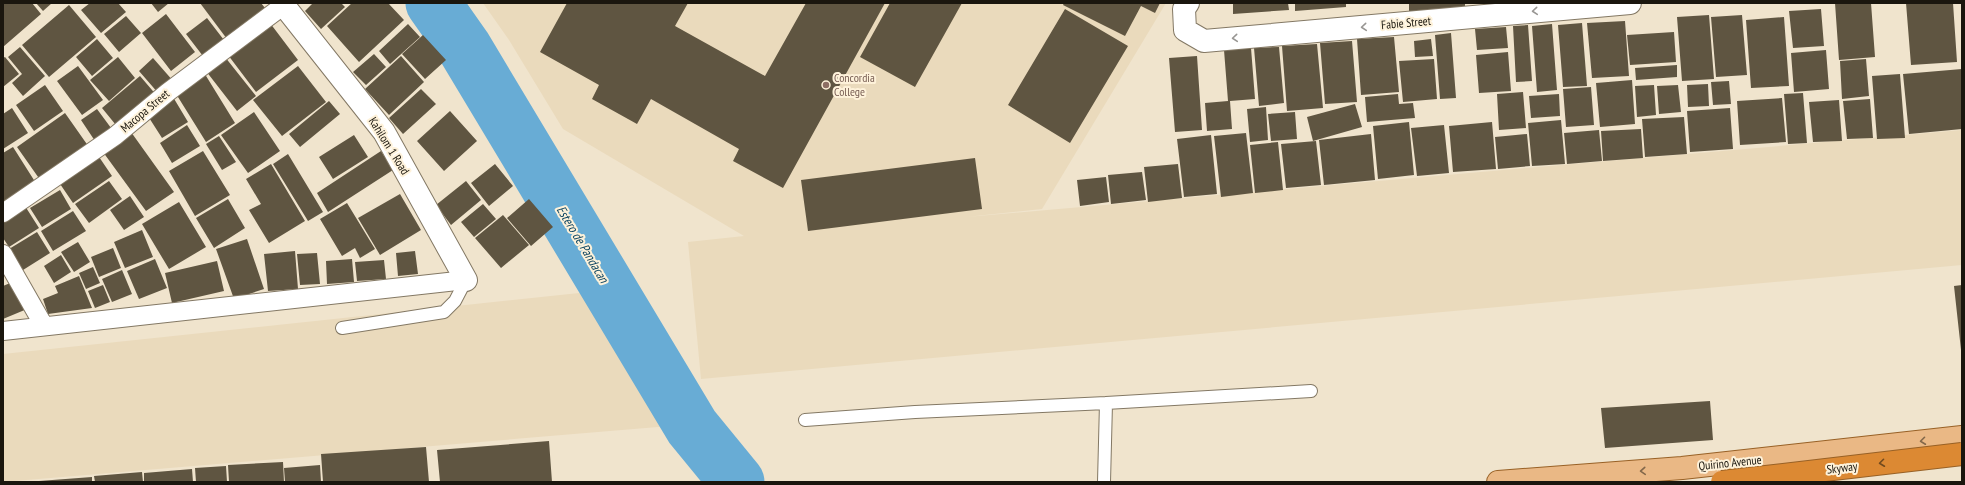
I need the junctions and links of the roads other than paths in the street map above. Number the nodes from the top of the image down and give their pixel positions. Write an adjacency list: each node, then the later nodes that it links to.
1 (1188, 3): 2 (street, Fabie Street, one-way to 1)
2 (1630, 3)
3 (283, 4): 4 (street, Macopa Street); 6 (street, Kahilom 1 Road)
4 (3, 213)
5 (3, 254): 7 (street)
6 (466, 280): 7 (street); 8 (lane)
7 (44, 326): 9 (street)
8 (342, 328)
9 (3, 331)
10 (1311, 391): 11 (lane)
11 (1106, 403): 12 (lane); 16 (lane)
12 (805, 420)
13 (1962, 437): 15 (main road, Quirino Avenue, one-way to 15)
14 (1962, 454): 18 (highway, Skyway, one-way to 18, bridge)
15 (1774, 458): 17 (main road, Quirino Avenue, one-way to 17); 19 (main road)
16 (1104, 482)
17 (1498, 482)
18 (1722, 482)
19 (1774, 482)

